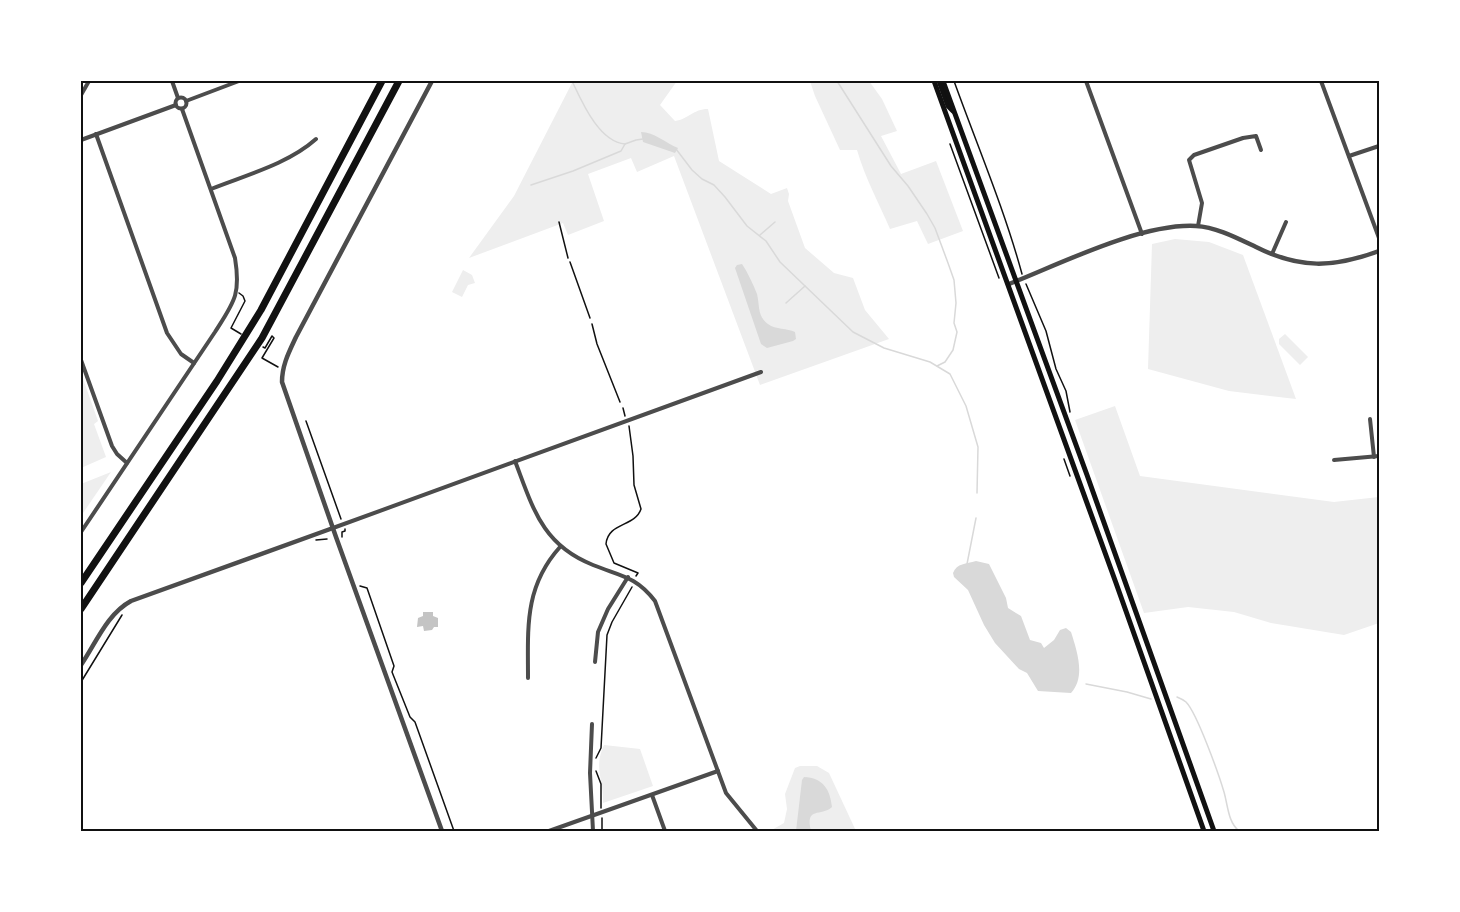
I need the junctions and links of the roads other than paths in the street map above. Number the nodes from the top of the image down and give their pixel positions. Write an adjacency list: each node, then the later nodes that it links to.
1 (89, 81): 11 (street)
2 (172, 81): 12 (street)
3 (239, 81): 13 (street)
4 (382, 81): 43 (highway)
5 (399, 81): 44 (highway)
6 (432, 81): 39 (street)
7 (934, 81): 30 (main road)
8 (941, 81): 29 (main road)
9 (1086, 81): 25 (street)
10 (1321, 81): 21 (street)
11 (81, 96)
12 (178, 98): 13 (street); 14 (street)
13 (186, 101): 15 (street)
14 (176, 105): 15 (street); 16 (street)
15 (182, 109): 22 (street)
16 (96, 134): 18 (street); 32 (street)
17 (316, 139): 22 (street)
18 (81, 140)
19 (1379, 146): 21 (street)
20 (1261, 150): 24 (street)
21 (1349, 156): 26 (street)
22 (212, 189): 32 (street)
23 (1286, 222): 28 (street)
24 (1198, 226): 25 (street); 28 (street)
25 (1142, 234): 29 (street)
26 (1379, 238)
27 (1379, 251): 28 (street)
28 (1271, 255)
29 (1017, 281): 30 (street); 58 (main road)
30 (1009, 284): 57 (main road)
31 (81, 360): 38 (street)
32 (194, 363): 38 (street)
33 (761, 372): 37 (street)
34 (1370, 419): 35 (street)
35 (1376, 457): 36 (street)
36 (1334, 460)
37 (515, 461): 39 (street); 41 (street)
38 (128, 463): 40 (street)
39 (333, 528): 46 (street); 52 (street)
40 (81, 532)
41 (560, 547): 42 (street); 47 (street)
42 (628, 577): 45 (street); 49 (street)
43 (81, 583)
44 (81, 609)
45 (595, 662)
46 (81, 665)
47 (528, 678)
48 (592, 724): 51 (street)
49 (718, 771): 50 (street); 56 (street)
50 (652, 795): 51 (street); 55 (street)
51 (592, 815): 53 (street); 54 (street)
52 (442, 831)
53 (549, 831)
54 (593, 831)
55 (665, 831)
56 (757, 831)
57 (1204, 831)
58 (1214, 831)

